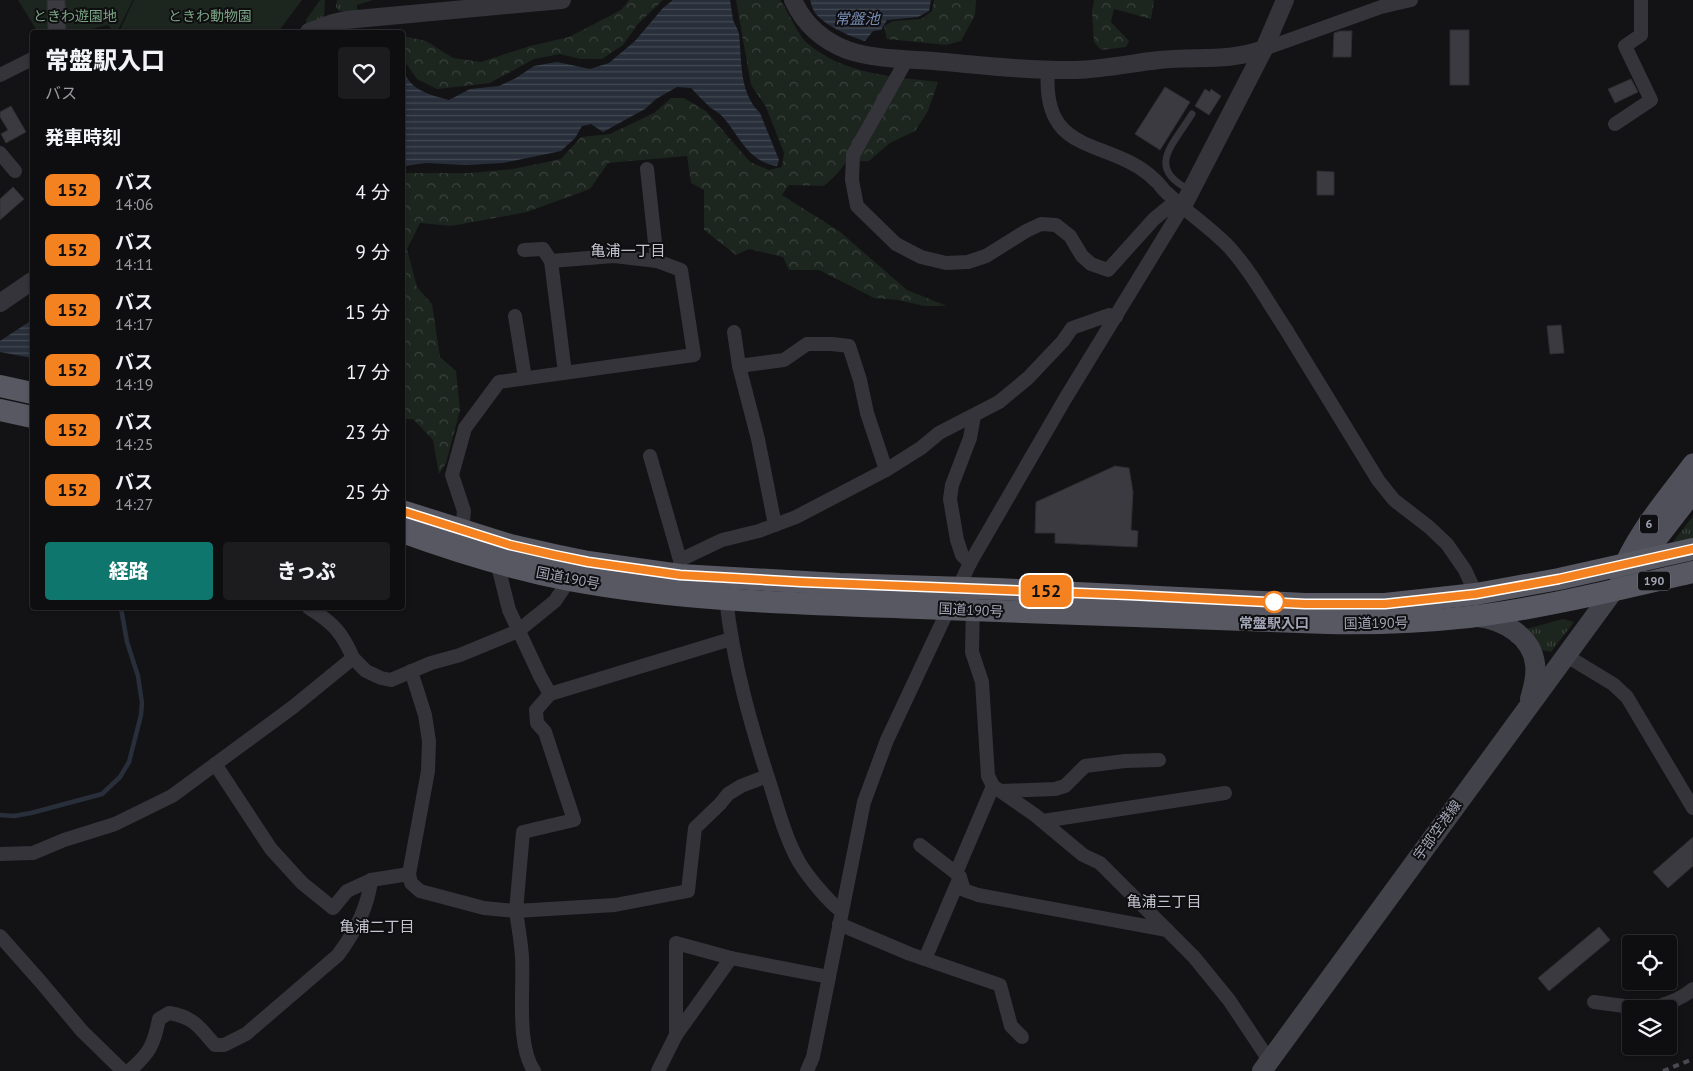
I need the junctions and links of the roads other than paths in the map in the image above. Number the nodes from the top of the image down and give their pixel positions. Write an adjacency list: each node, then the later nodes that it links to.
1 (562, 0): 6 (street)
2 (793, 0): 8 (street)
3 (1285, 0): 7 (street)
4 (1411, 0): 7 (street)
5 (1641, 0): 13 (street)
6 (314, 30)
7 (1264, 48): 10 (street); 17 (street)
8 (907, 59): 10 (street); 18 (street)
9 (30, 60): 11 (street)
10 (1048, 70): 18 (street)
11 (0, 75)
12 (1192, 114): 17 (lane)
13 (1615, 124)
14 (0, 153): 16 (street)
15 (647, 169): 21 (street)
16 (15, 172)
17 (1191, 190): 18 (street)
18 (1179, 203): 25 (street); 52 (street)
19 (524, 250): 20 (street)
20 (551, 261): 21 (street); 28 (street)
21 (657, 261): 28 (street)
22 (30, 282): 23 (street)
23 (0, 303)
24 (515, 316): 29 (street)
25 (1116, 317): 33 (street); 45 (street)
26 (734, 332): 27 (street)
27 (740, 366): 37 (street); 40 (street)
28 (565, 373): 29 (street)
29 (525, 378): 41 (street)
30 (0, 386): 31 (highway)
31 (30, 393)
32 (0, 410): 34 (highway)
33 (974, 416): 37 (street); 45 (street)
34 (30, 417)
35 (650, 456): 47 (street)
36 (1693, 464): 46 (main road, 6)
37 (886, 470): 40 (street)
38 (1693, 492): 46 (main road, 6)
39 (405, 512): 41 (highway, 国道190号 / 190)
40 (775, 525): 47 (street)
41 (462, 530): 47 (highway, 国道190号 / 190)
42 (405, 533): 44 (highway, 国道190号 / 190)
43 (1693, 549): 46 (highway, 国道190号 / 190)
44 (497, 562): 49 (highway, 国道190号 / 190); 58 (street)
45 (970, 563): 50 (street)
46 (1632, 564): 51 (main road, 6); 52 (highway, 国道190号 / 190)
47 (680, 567): 50 (highway, 国道190号 / 190)
48 (1693, 572): 51 (highway, 国道190号 / 190)
49 (570, 580): 53 (highway, 国道190号 / 190); 58 (street)
50 (966, 588): 52 (highway, 国道190号 / 190); 54 (street); 56 (street)
51 (1614, 590): 57 (highway, 国道190号 / 190); 60 (main road, 宇部空港線)
52 (1476, 594)
53 (726, 598): 54 (highway, 国道190号 / 190); 59 (street)
54 (949, 609): 56 (highway, 国道190号 / 190); 78 (street)
55 (312, 610): 61 (street)
56 (972, 610): 57 (highway, 国道190号 / 190); 68 (street)
57 (1471, 617): 64 (main road)
58 (518, 630): 62 (street); 63 (street)
59 (731, 638): 63 (street); 67 (street)
60 (1565, 655): 64 (main road, 宇部空港線); 70 (street)
61 (353, 658): 62 (street); 66 (street)
62 (411, 671): 74 (street)
63 (550, 694): 77 (street)
64 (1528, 706): 90 (main road, 宇部空港線)
65 (1158, 760): 68 (street)
66 (215, 764): 73 (street); 76 (street)
67 (767, 776): 77 (street); 78 (street)
68 (997, 788): 71 (street); 75 (street)
69 (1225, 793): 71 (street)
70 (1693, 808)
71 (1043, 821): 79 (street)
72 (920, 845): 75 (street)
73 (0, 854)
74 (409, 874): 76 (street); 77 (street)
75 (958, 875): 79 (street); 82 (street)
76 (371, 880): 92 (street)
77 (516, 910): 93 (street)
78 (840, 918): 82 (street); 83 (street)
79 (1167, 930): 90 (street)
80 (0, 936): 91 (street)
81 (731, 958): 83 (street); 88 (street); 88 (street)
82 (925, 959): 89 (street)
83 (829, 977): 95 (street)
84 (1693, 989): 85 (street)
85 (1674, 1000)
86 (1594, 1002): 87 (street)
87 (1622, 1006)
88 (676, 1035): 94 (street)
89 (1022, 1037)
90 (1266, 1066)
91 (123, 1071)
92 (129, 1071)
93 (534, 1071)
94 (658, 1071)
95 (807, 1071)

